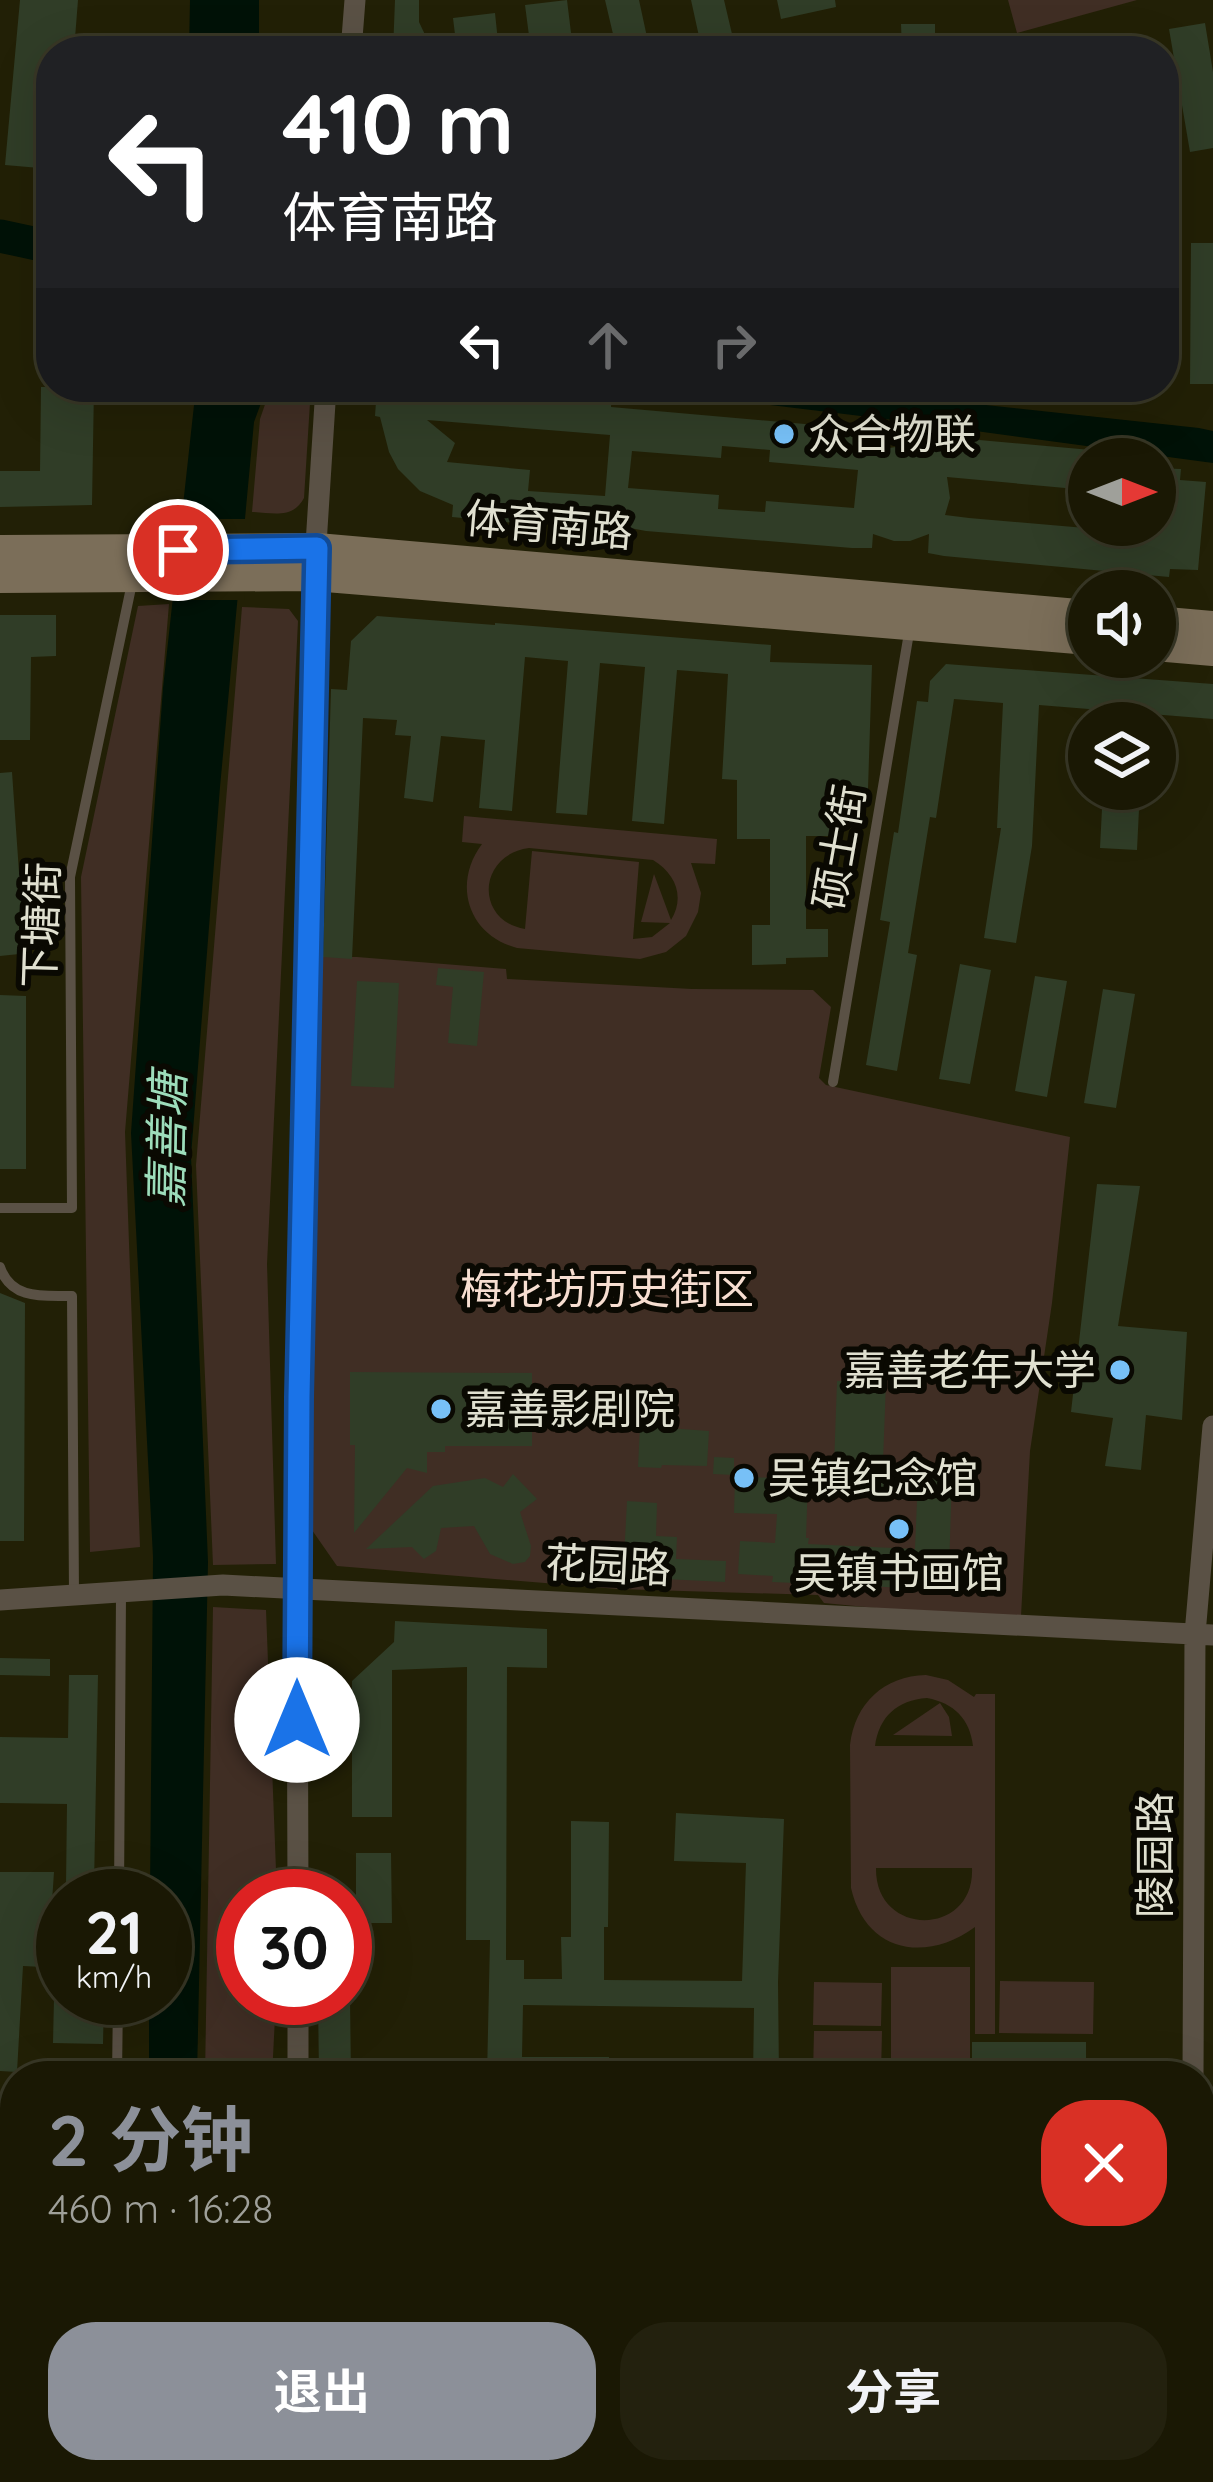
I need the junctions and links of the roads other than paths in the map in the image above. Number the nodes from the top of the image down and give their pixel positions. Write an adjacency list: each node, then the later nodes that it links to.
1 (355, 0): 2 (street)
2 (352, 36)
3 (325, 402): 5 (street)
4 (0, 550): 6 (main road, 体育南路)
5 (316, 562): 6 (main road, 体育南路); 8 (main road, 体育南路); 10 (main road, 体育南路); 19 (street)
6 (133, 565): 7 (main road, 体育南路); 16 (lane, 下塘街)
7 (0, 578)
8 (1068, 614)
9 (1176, 623): 11 (main road)
10 (911, 624): 12 (main road, 体育南路); 15 (lane, 硕士街)
11 (1213, 626)
12 (1068, 638)
13 (1176, 648): 14 (main road)
14 (1213, 652)
15 (833, 1082)
16 (0, 1208)
17 (0, 1267): 21 (lane)
18 (1213, 1426): 23 (street, 陵园路)
19 (297, 1588): 20 (street, 花园路); 23 (street, 花园路); 25 (street)
20 (121, 1590): 21 (street, 花园路); 24 (lane)
21 (74, 1595): 22 (street, 花园路)
22 (0, 1600)
23 (1204, 1634): 30 (street, 陵园路)
24 (118, 1869)
25 (298, 1869)
26 (118, 2025): 28 (lane)
27 (298, 2025): 29 (street)
28 (117, 2061)
29 (298, 2061)
30 (1193, 2061)

